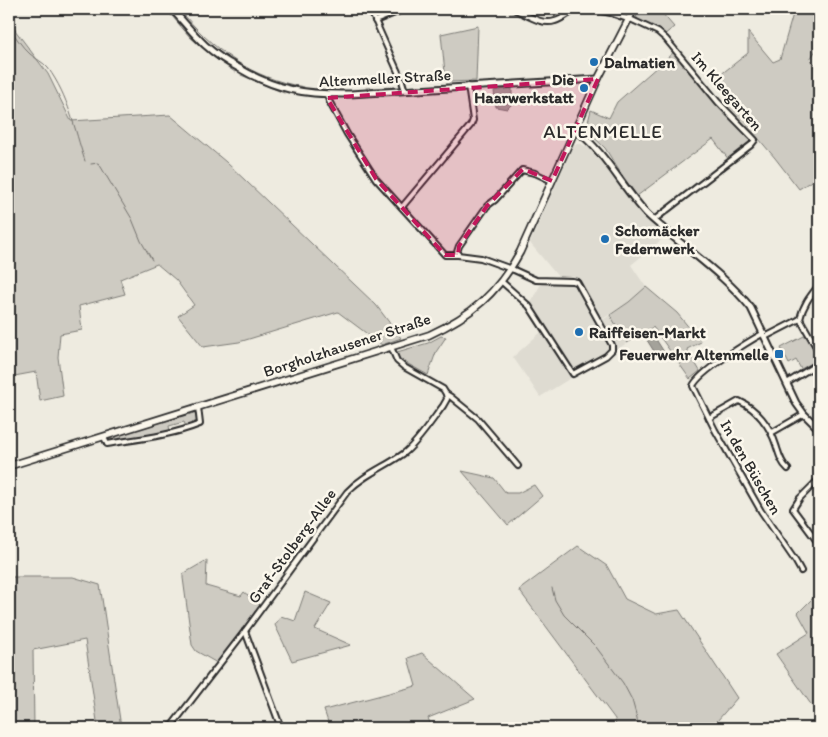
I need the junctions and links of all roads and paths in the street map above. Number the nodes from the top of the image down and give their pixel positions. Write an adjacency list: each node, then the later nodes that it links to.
1 (172, 9): 13 (street, Altenmeller Straße)
2 (370, 9): 9 (street)
3 (405, 9): 9 (street)
4 (512, 9): 5 (street)
5 (577, 9)
6 (592, 9): 8 (street)
7 (634, 9): 8 (main road, Borgholzhausener Straße)
8 (628, 18): 10 (main road, Borgholzhausener Straße); 17 (street, Im Kleegarten)
9 (376, 21): 12 (street)
10 (598, 79): 11 (street, Altenmeller Straße); 14 (main road, Borgholzhausener Straße)
11 (468, 86): 12 (street, Altenmeller Straße); 16 (street)
12 (405, 91): 13 (street, Altenmeller Straße)
13 (327, 95): 16 (street)
14 (576, 130): 15 (main road, Borgholzhausener Straße); 17 (street)
15 (552, 182): 18 (street); 19 (main road, Borgholzhausener Straße)
16 (402, 207): 18 (street)
17 (654, 220): 23 (street)
18 (458, 255): 19 (street)
19 (511, 269): 20 (main road, Borgholzhausener Straße); 20 (street)
20 (502, 282): 24 (main road, Borgholzhausener Straße)
21 (819, 285): 22 (street)
22 (800, 319): 23 (street); 25 (street)
23 (764, 335): 27 (street); 31 (street)
24 (391, 347): 28 (street); 29 (main road, Borgholzhausener Straße)
25 (819, 352)
26 (819, 363): 27 (street)
27 (787, 383): 30 (street)
28 (446, 394): 36 (street); 41 (street, Graf-Stolberg-Allee)
29 (198, 407): 34 (main road, Borgholzhausener Straße); 34 (street, Borgholzhausener Straße)
30 (804, 414): 32 (street); 33 (street)
31 (709, 418): 33 (street, In den Büschen); 40 (street, In den Büschen)
32 (819, 429)
33 (771, 433): 37 (street, In den Büschen)
34 (104, 437): 35 (main road, Borgholzhausener Straße)
35 (9, 466)
36 (518, 466)
37 (788, 469)
38 (819, 479): 39 (street)
39 (819, 544)
40 (801, 571)
41 (245, 631): 42 (street, Graf-Stolberg-Allee); 43 (street)
42 (170, 728)
43 (281, 728)

